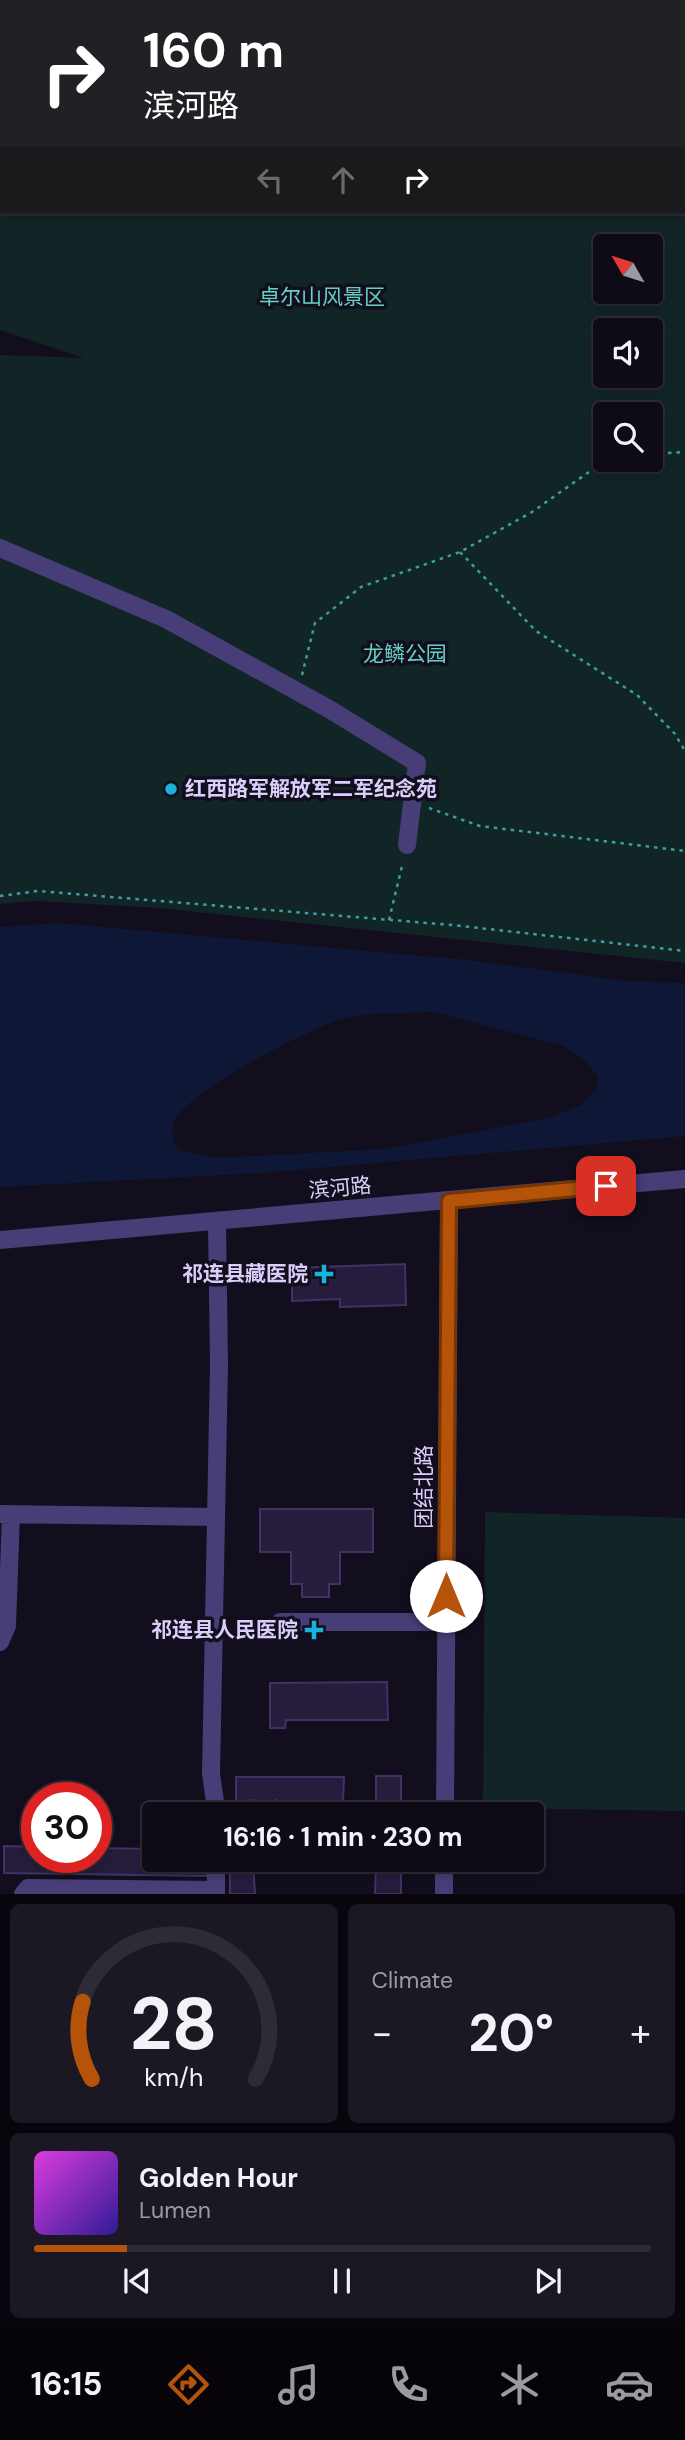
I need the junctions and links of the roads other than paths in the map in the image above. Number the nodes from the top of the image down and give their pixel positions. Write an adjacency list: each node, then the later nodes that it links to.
1 (0, 548): 2 (street)
2 (407, 845)
3 (685, 1179): 4 (street, 滨河路)
4 (449, 1201): 5 (street, 滨河路); 10 (street, 团结北路)
5 (217, 1222): 6 (street, 滨河路); 8 (street)
6 (0, 1240)
7 (5, 1514): 8 (street); 11 (street)
8 (216, 1517): 12 (street)
9 (280, 1622): 10 (street)
10 (446, 1622): 13 (street, 团结北路)
11 (0, 1642)
12 (215, 1802)
13 (445, 1802)
14 (216, 1872): 16 (street)
15 (444, 1872): 18 (street)
16 (216, 1892): 17 (street)
17 (23, 1894)
18 (444, 1894)

